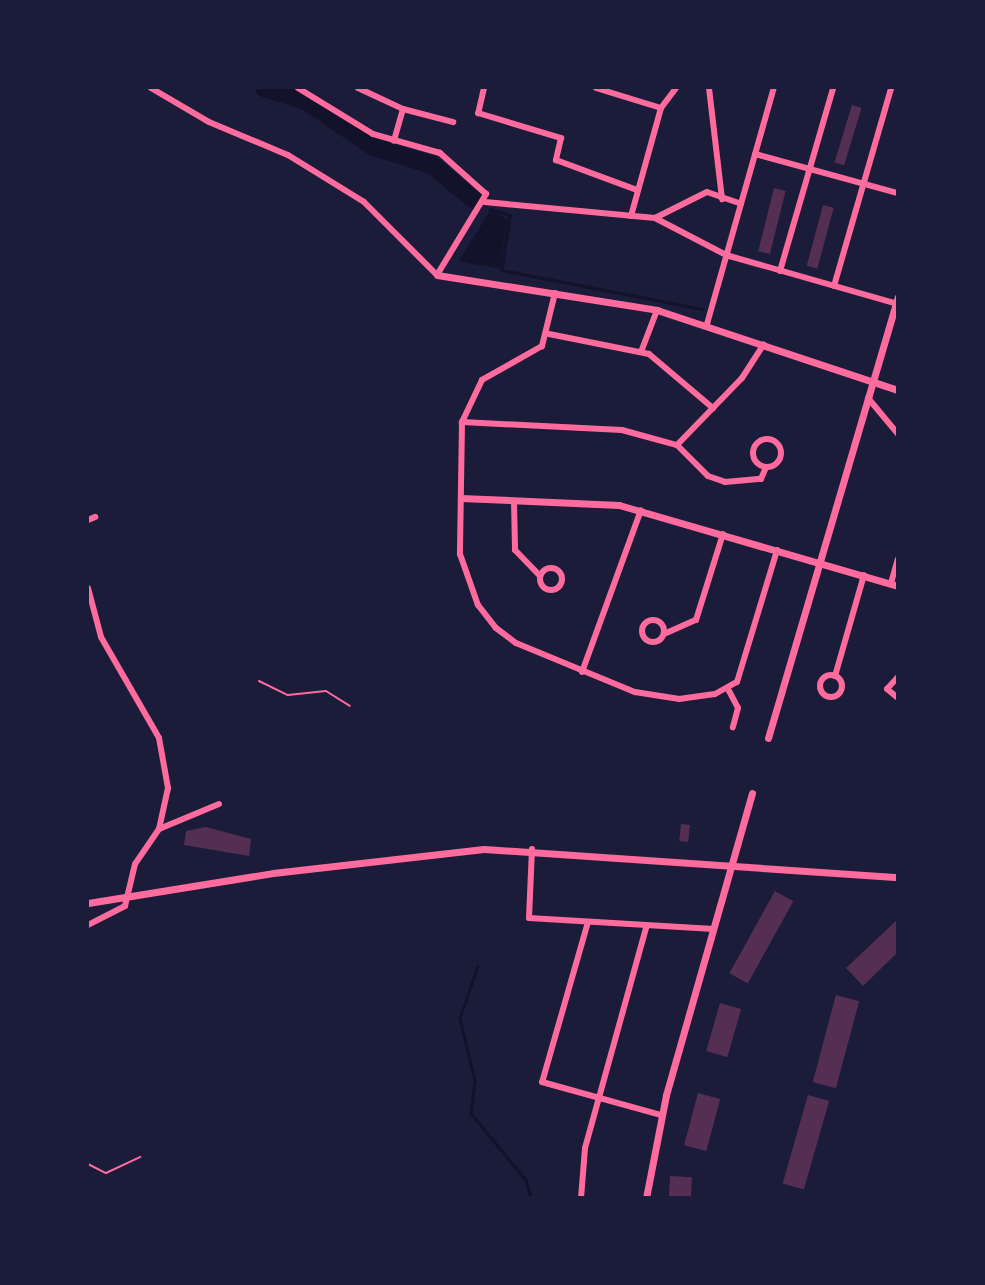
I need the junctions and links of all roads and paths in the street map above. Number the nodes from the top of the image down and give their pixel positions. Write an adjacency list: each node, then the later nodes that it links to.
1 (151, 88): 13 (street)
2 (170, 88): 13 (street)
3 (298, 88): 17 (street)
4 (358, 88): 15 (street)
5 (484, 88): 21 (street)
6 (596, 88): 12 (street)
7 (676, 88): 14 (street)
8 (709, 88): 23 (street)
9 (774, 88): 18 (street)
10 (833, 88): 19 (street)
11 (891, 88): 20 (street)
12 (609, 89): 14 (street)
13 (163, 94): 30 (street)
14 (661, 108): 21 (street)
15 (403, 109): 16 (street); 17 (street)
16 (453, 122)
17 (394, 141): 24 (street)
18 (755, 154): 19 (street); 25 (street)
19 (810, 169): 20 (street); 29 (street)
20 (863, 184): 22 (street); 31 (street)
21 (637, 190): 26 (street)
22 (898, 193)
23 (722, 199): 25 (street); 27 (street)
24 (485, 202): 26 (street); 30 (street)
25 (741, 204): 28 (street)
26 (631, 216): 27 (street)
27 (655, 218): 28 (street)
28 (726, 256): 29 (street); 35 (street)
29 (780, 271): 31 (street)
30 (438, 275): 32 (street)
31 (834, 286): 33 (street)
32 (555, 293): 34 (street); 36 (street)
33 (897, 301): 39 (street)
34 (657, 310): 35 (street); 38 (street)
35 (707, 324): 37 (street)
36 (549, 334): 38 (street); 43 (street)
37 (764, 344): 39 (street); 42 (street)
38 (641, 352): 42 (street)
39 (872, 383): 40 (street); 41 (street)
40 (898, 390)
41 (868, 398): 44 (street); 55 (street)
42 (713, 408): 45 (street)
43 (462, 422): 45 (street); 47 (street)
44 (898, 433)
45 (677, 446): 46 (street)
46 (766, 467): 46 (street)
47 (461, 498): 48 (street); 61 (street)
48 (514, 501): 49 (street); 57 (street)
49 (641, 510): 52 (street); 61 (street)
50 (95, 517): 51 (street)
51 (88, 520)
52 (723, 534): 53 (street); 60 (street)
53 (777, 550): 55 (street); 65 (street)
54 (898, 559): 58 (street)
55 (820, 562): 56 (street); 69 (street)
56 (864, 575): 58 (street); 62 (street)
57 (540, 576)
58 (894, 584)
59 (88, 588): 72 (street)
60 (664, 634)
61 (582, 672): 65 (street)
62 (835, 676)
63 (898, 677): 66 (street)
64 (259, 681): 67 (path)
65 (728, 689): 68 (street)
66 (898, 698)
67 (350, 706)
68 (733, 727)
69 (768, 738)
70 (752, 793): 74 (street)
71 (219, 804): 72 (street)
72 (159, 829): 76 (street)
73 (532, 849): 74 (street); 76 (street); 78 (street)
74 (733, 862): 75 (street); 81 (street)
75 (898, 877)
76 (126, 895): 77 (street); 79 (street)
77 (88, 903)
78 (588, 922): 80 (street); 82 (street)
79 (88, 925)
80 (647, 925): 81 (street); 82 (street)
81 (714, 929): 83 (street)
82 (599, 1099): 83 (street); 86 (street)
83 (661, 1115): 87 (street)
84 (141, 1157): 85 (path)
85 (88, 1164)
86 (581, 1198)
87 (646, 1198)

